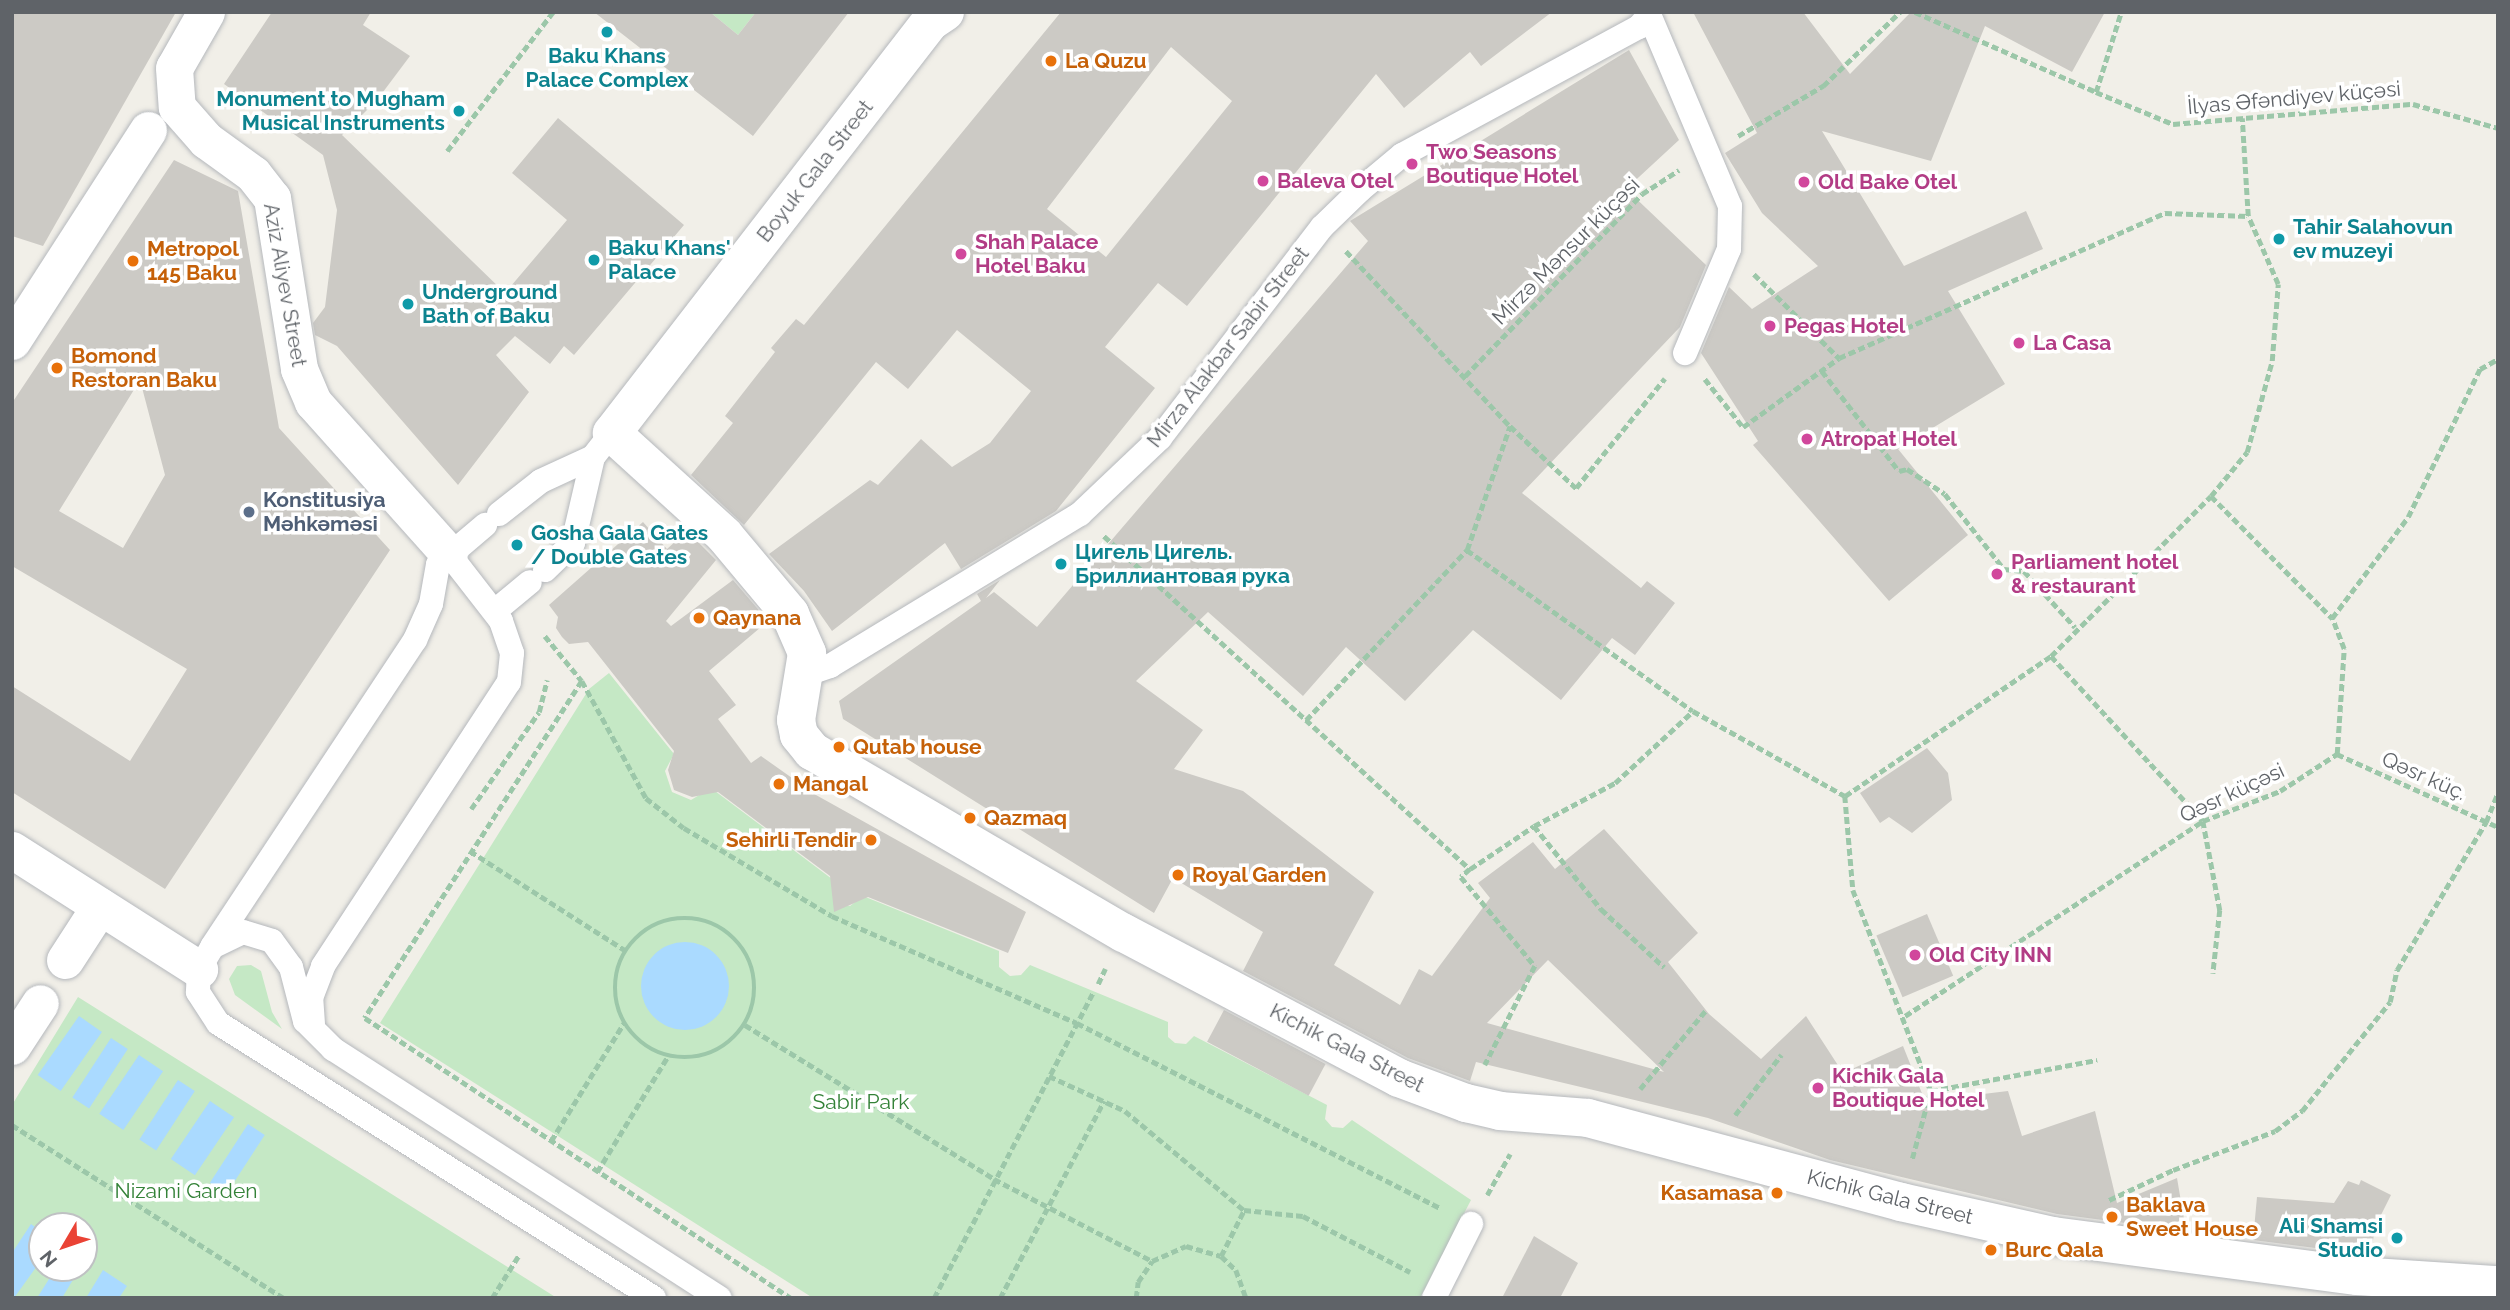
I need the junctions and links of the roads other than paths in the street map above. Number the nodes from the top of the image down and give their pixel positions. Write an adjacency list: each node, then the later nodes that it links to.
1 (206, 12): 8 (street, Aziz Aliyev Street)
2 (1648, 14): 6 (lane); 10 (lane, Mirza Alakbar Sabir Street)
3 (934, 15): 7 (street, Boyuk Gala Street)
4 (148, 130): 5 (street)
5 (12, 341)
6 (1685, 353)
7 (602, 445): 8 (lane); 9 (lane); 10 (street, Kichik Gala Street)
8 (449, 554): 9 (lane); 13 (lane)
9 (495, 611): 16 (lane)
10 (804, 675): 19 (street, Kichik Gala Street)
11 (12, 850): 12 (street)
12 (100, 906): 13 (street); 14 (street)
13 (205, 958): 16 (lane); 21 (lane)
14 (65, 960)
15 (40, 1003): 17 (street)
16 (317, 1034): 22 (lane)
17 (12, 1046)
18 (1471, 1224): 20 (lane)
19 (2498, 1285)
20 (1436, 1293)
21 (654, 1298)
22 (720, 1298)

